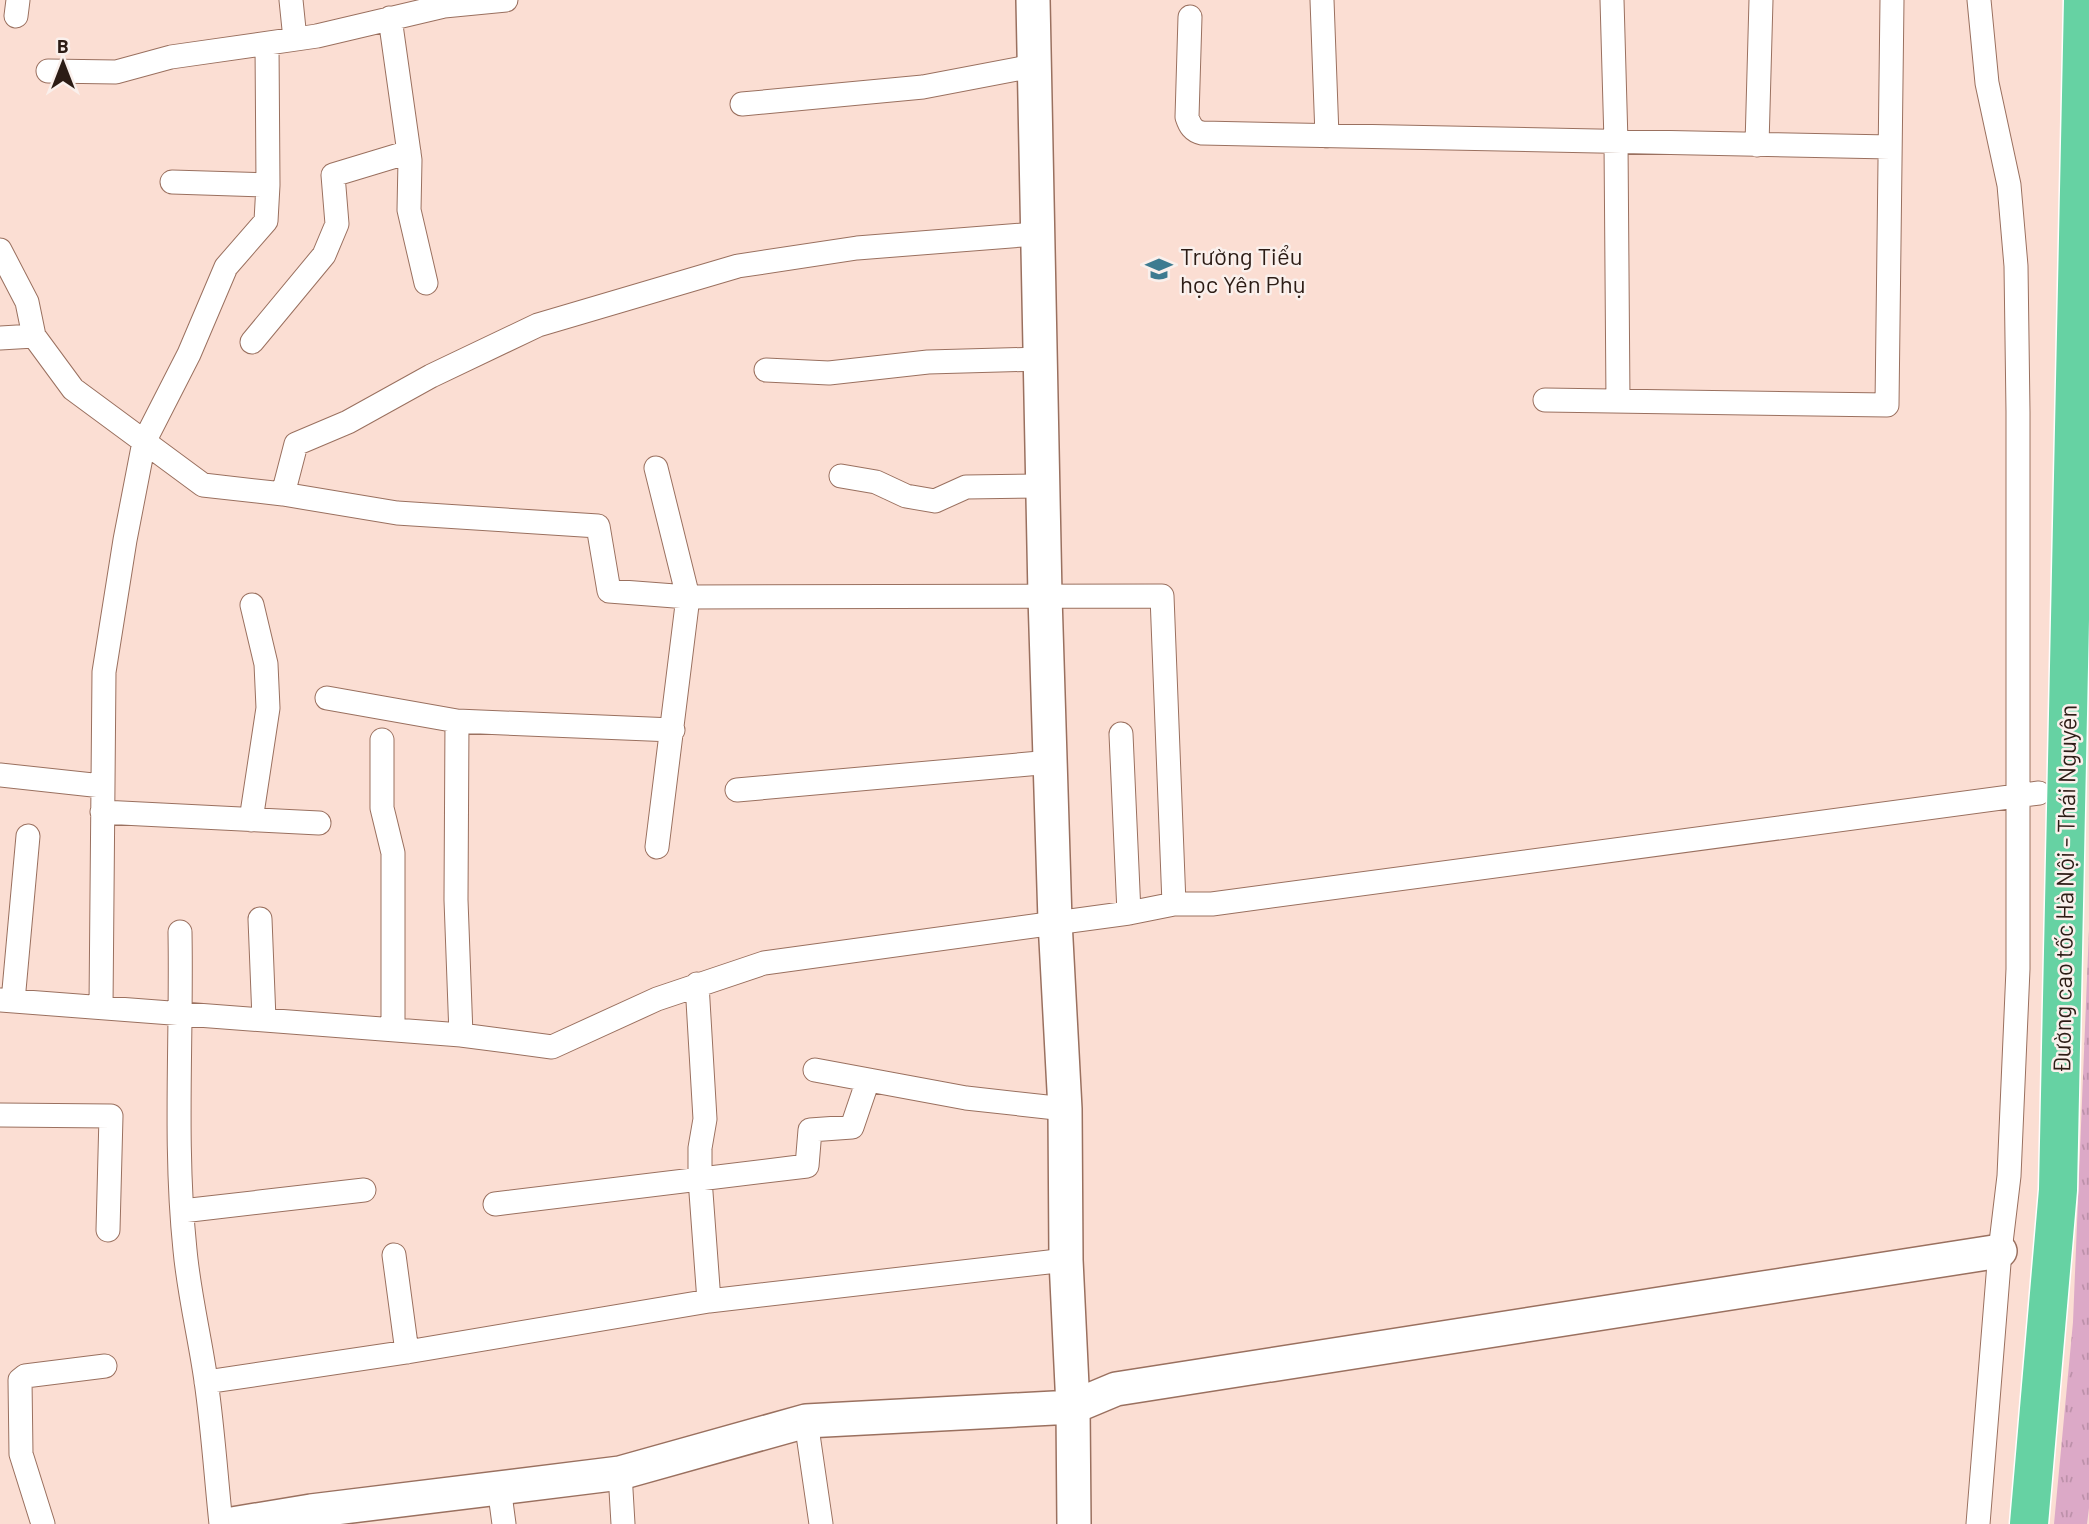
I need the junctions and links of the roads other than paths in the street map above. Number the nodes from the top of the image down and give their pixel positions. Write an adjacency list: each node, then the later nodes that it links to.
1 (291, 0): 12 (street)
2 (506, 0): 11 (street)
3 (1033, 0): 14 (street)
4 (1322, 0): 17 (street)
5 (1612, 0): 18 (street)
6 (1761, 0): 19 (street)
7 (1892, 0): 20 (street)
8 (1979, 0): 51 (street)
9 (2083, 0): 99 (highway, Đường cao tốc Hà Nội - Thái Nguyên)
10 (1190, 17): 17 (street)
11 (390, 18): 12 (street); 21 (street)
12 (295, 39): 13 (street)
13 (267, 44): 15 (street); 23 (street)
14 (1033, 66): 16 (street); 24 (street)
15 (48, 71)
16 (742, 103)
17 (1326, 136): 18 (street)
18 (1616, 142): 19 (street); 33 (street)
19 (1757, 145): 20 (street)
20 (1890, 147): 33 (street)
21 (409, 152): 26 (street); 29 (street)
22 (172, 182): 23 (street)
23 (268, 185): 34 (street)
24 (1036, 234): 30 (street); 38 (street)
25 (0, 250): 27 (street)
26 (426, 284)
27 (34, 336): 28 (street); 34 (street)
28 (0, 338)
29 (252, 342)
30 (1041, 359): 31 (street); 37 (street)
31 (766, 370)
32 (1545, 400): 33 (street)
33 (1618, 401)
34 (144, 442): 38 (street); 49 (street)
35 (656, 468): 40 (street)
36 (841, 476): 37 (street)
37 (1044, 486): 39 (street)
38 (283, 494): 40 (street)
39 (1045, 596): 40 (street); 47 (street); 57 (street)
40 (688, 597): 44 (street)
41 (252, 605): 53 (street)
42 (327, 698): 43 (street)
43 (457, 721): 44 (street); 68 (street)
44 (673, 730): 56 (street)
45 (1121, 734): 58 (street)
46 (382, 740): 67 (street)
47 (1051, 762): 50 (street); 60 (street)
48 (0, 775): 49 (street)
49 (102, 786): 52 (street)
50 (737, 790)
51 (2028, 795): 57 (street); 78 (street)
52 (102, 812): 53 (street); 64 (street)
53 (251, 820): 54 (street)
54 (319, 823)
55 (27, 836): 63 (street)
56 (657, 847)
57 (1174, 904): 58 (street)
58 (1129, 913): 60 (street)
59 (260, 919): 66 (street)
60 (1055, 922): 62 (street); 71 (street)
61 (180, 932): 65 (street)
62 (696, 984): 68 (street); 73 (street)
63 (6, 1000): 64 (street)
64 (101, 1007): 65 (street)
65 (181, 1013): 66 (street); 76 (street)
66 (264, 1020): 67 (street)
67 (393, 1029): 68 (street)
68 (461, 1035)
69 (815, 1070): 70 (street)
70 (868, 1080): 71 (street); 73 (street)
71 (1065, 1109): 80 (street)
72 (0, 1115): 77 (street)
73 (700, 1179): 75 (street); 81 (street)
74 (364, 1190): 76 (street)
75 (495, 1204)
76 (182, 1211): 84 (street)
77 (108, 1230)
78 (2000, 1251): 85 (street); 98 (street)
79 (394, 1255): 82 (street)
80 (1066, 1260): 81 (street); 85 (street)
81 (709, 1301): 82 (street)
82 (407, 1352): 84 (street)
83 (105, 1366): 87 (street)
84 (206, 1382): 92 (street)
85 (1073, 1407): 86 (street); 97 (street)
86 (806, 1421): 88 (street); 96 (street)
87 (11, 1454): 91 (street)
88 (620, 1473): 89 (street); 95 (street)
89 (499, 1487): 90 (street); 94 (street)
90 (360, 1515): 93 (street)
91 (43, 1524)
92 (221, 1524)
93 (232, 1524)
94 (504, 1524)
95 (623, 1524)
96 (821, 1524)
97 (1074, 1524)
98 (1978, 1524)
99 (2029, 1524)

